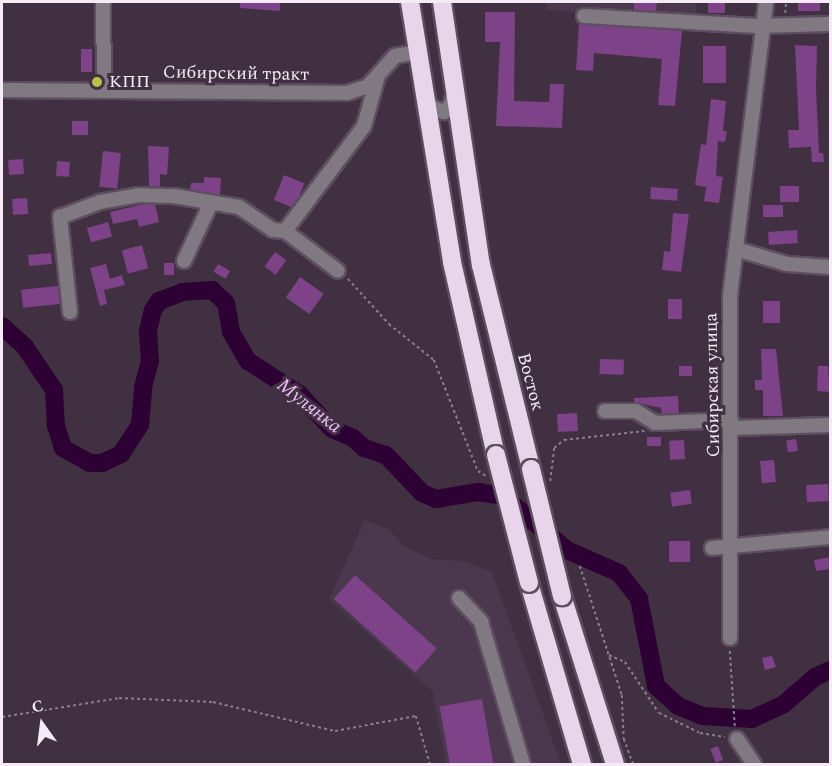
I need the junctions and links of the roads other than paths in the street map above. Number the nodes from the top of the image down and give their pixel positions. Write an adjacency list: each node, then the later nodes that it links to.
1 (103, 2): 12 (street)
2 (410, 2): 8 (highway)
3 (442, 2): 10 (highway, Восток)
4 (766, 2): 7 (street, Сибирская улица)
5 (584, 16): 7 (street)
6 (831, 24): 7 (street)
7 (764, 26): 16 (street, Сибирская улица)
8 (418, 52): 9 (street, Сибирский тракт); 13 (highway)
9 (378, 76): 12 (street, Сибирский тракт); 15 (street)
10 (454, 89): 13 (street); 32 (highway, Восток, bridge)
11 (2, 90): 12 (street, Сибирский тракт)
12 (104, 90)
13 (425, 99): 31 (highway, bridge)
14 (210, 205): 15 (street); 17 (street); 20 (street)
15 (285, 231): 19 (street)
16 (736, 249): 18 (street); 22 (street, Сибирская улица)
17 (184, 261)
18 (831, 267)
19 (338, 271)
20 (70, 312)
21 (605, 411): 22 (street)
22 (731, 424): 23 (street); 25 (street, Сибирская улица)
23 (831, 425)
24 (831, 537): 25 (street)
25 (732, 546): 26 (street); 28 (street, Сибирская улица)
26 (712, 548)
27 (459, 598): 30 (street)
28 (730, 638)
29 (736, 738): 33 (street)
30 (523, 765)
31 (582, 765)
32 (615, 765)
33 (754, 765)

